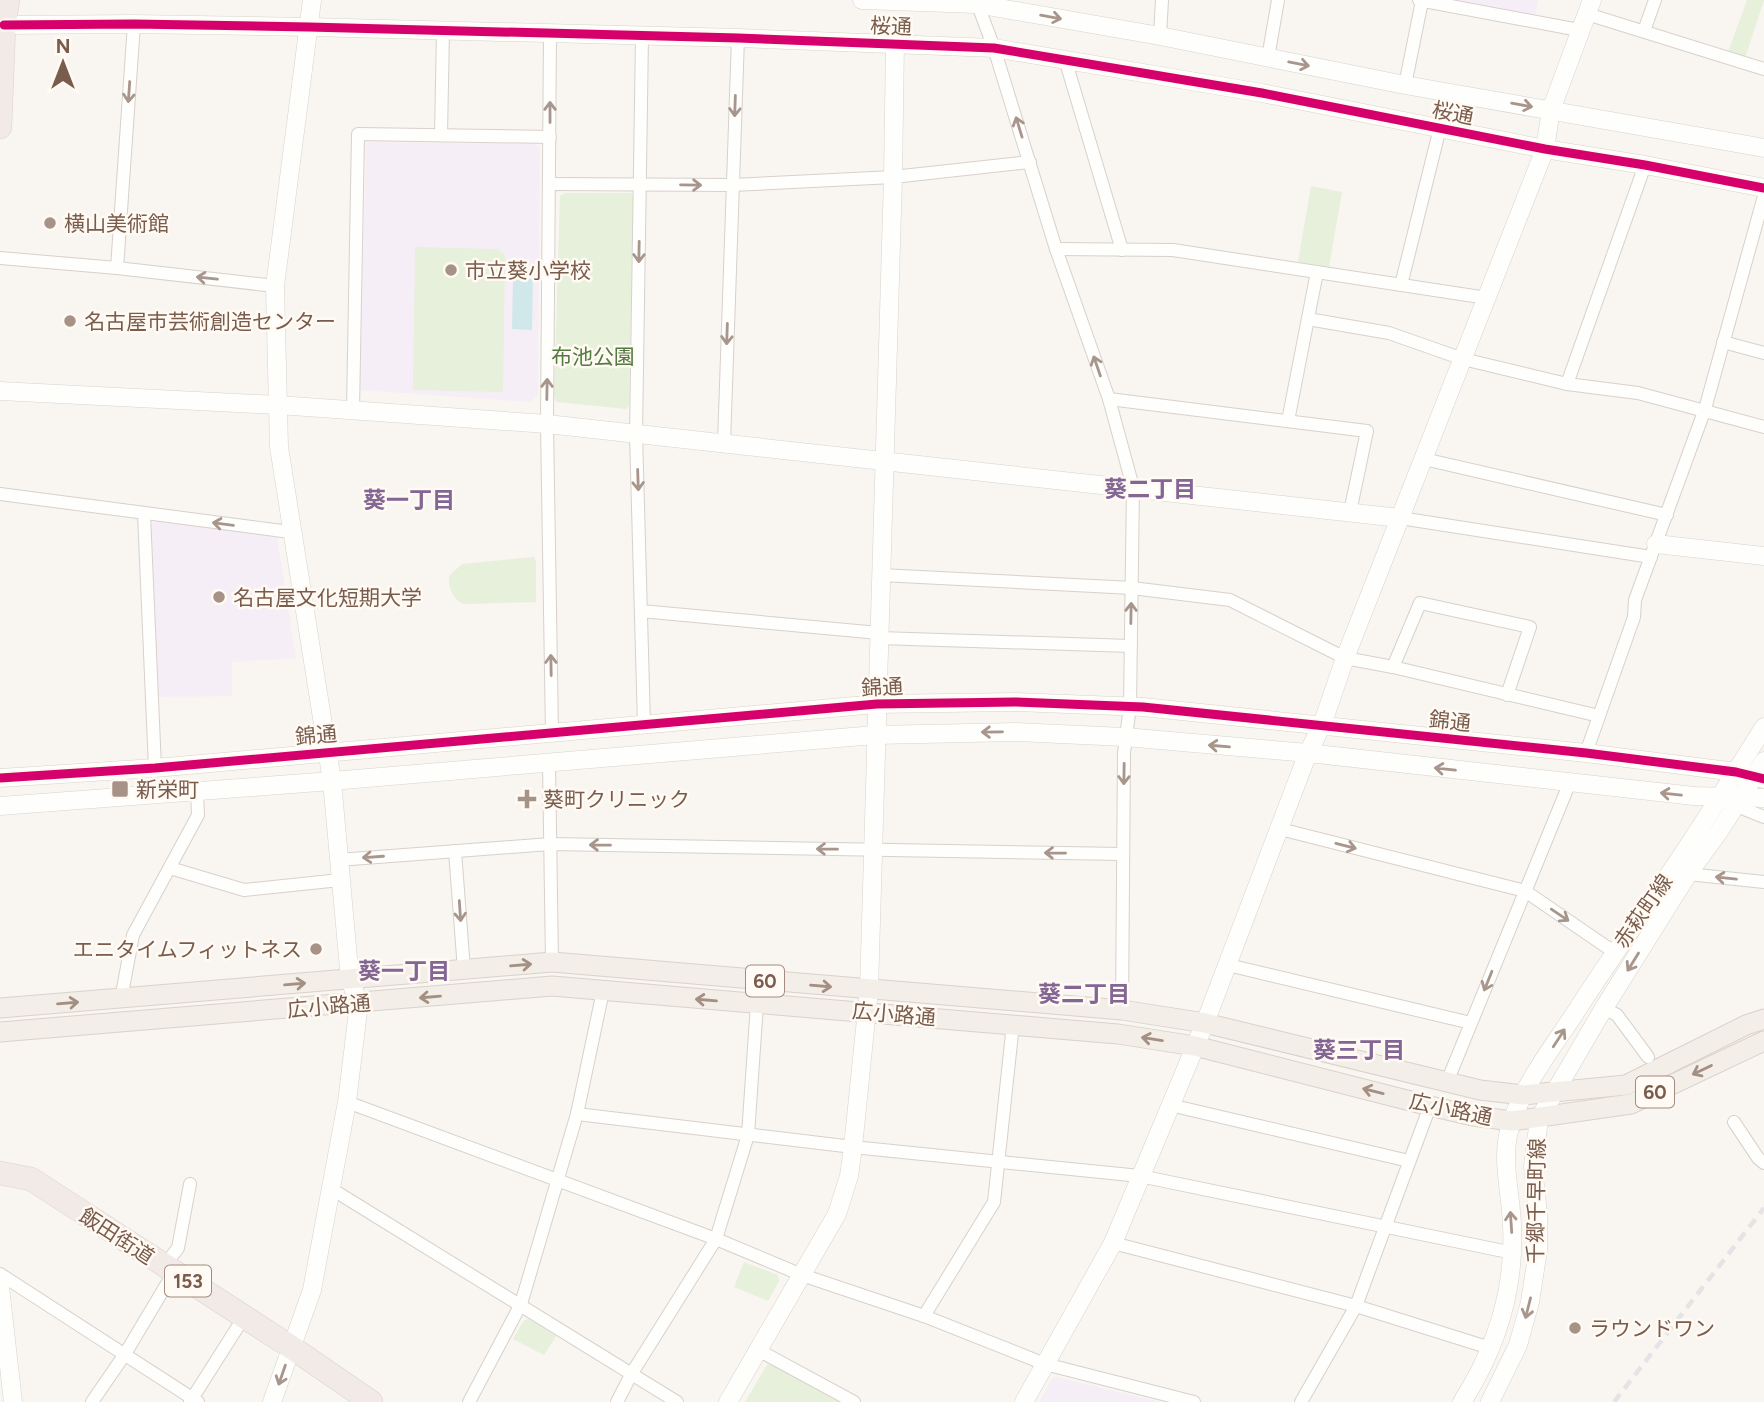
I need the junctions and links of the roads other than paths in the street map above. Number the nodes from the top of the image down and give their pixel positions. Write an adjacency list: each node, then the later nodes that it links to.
1 (8, 0): 11 (highway)
2 (312, 0): 12 (street)
3 (862, 0): 8 (street, 桜通)
4 (1162, 0): 17 (street)
5 (1278, 0): 21 (street)
6 (1420, 0): 9 (street); 24 (street)
7 (1655, 0): 14 (street)
8 (976, 2): 17 (street, 桜通, one-way to 17); 20 (street)
9 (1586, 14): 14 (street); 25 (street)
10 (134, 24): 11 (street, 桜通); 12 (street, 桜通); 44 (street, one-way to 44)
11 (2, 25): 26 (highway)
12 (309, 27): 13 (street, 桜通); 47 (street)
13 (443, 31): 15 (street, 桜通); 28 (street)
14 (1644, 31): 23 (street)
15 (550, 34): 16 (street, 桜通); 29 (street, one-way to 15)
16 (642, 36): 18 (street, 桜通); 36 (street)
17 (1160, 36): 21 (street, 桜通)
18 (738, 38): 19 (street, 桜通); 37 (street, one-way to 37)
19 (895, 44): 20 (street, 桜通); 34 (street)
20 (994, 48): 22 (street, 桜通); 32 (street, one-way to 20)
21 (1268, 58): 24 (street, 桜通, one-way to 24)
22 (1065, 59): 27 (street, 桜通); 42 (street)
23 (1764, 69)
24 (1405, 85): 25 (street, 桜通, one-way to 25)
25 (1551, 110): 30 (street, 桜通); 31 (street)
26 (0, 127)
27 (1440, 128): 31 (street, 桜通); 46 (street)
28 (441, 135): 29 (street); 57 (street)
29 (550, 137): 35 (street)
30 (1764, 148)
31 (1545, 149): 33 (street, 桜通); 48 (street)
32 (1030, 162): 34 (street); 41 (street)
33 (1645, 165): 38 (street, 桜通); 53 (street)
34 (893, 177): 37 (street); 65 (street)
35 (549, 184): 36 (street); 60 (street, one-way to 35)
36 (639, 184): 37 (street, one-way to 37); 62 (street, one-way to 62)
37 (732, 186): 63 (street, one-way to 63)
38 (1764, 188)
39 (1764, 195): 40 (street)
40 (1758, 240): 50 (street)
41 (1056, 249): 42 (street); 55 (street, one-way to 41)
42 (1122, 250): 45 (street)
43 (0, 258): 44 (street)
44 (117, 268): 47 (street, one-way to 44)
45 (1317, 272): 46 (street); 49 (street)
46 (1401, 285): 48 (street)
47 (275, 286): 56 (street)
48 (1487, 298): 52 (street)
49 (1308, 319): 52 (street); 59 (street)
50 (1723, 342): 51 (street); 58 (street)
51 (1764, 353)
52 (1463, 359): 53 (street); 64 (street)
53 (1567, 384): 58 (street)
54 (0, 391): 56 (street)
55 (1109, 399): 59 (street); 66 (street)
56 (278, 405): 57 (street); 72 (street)
57 (353, 410): 60 (street)
58 (1705, 410): 61 (street); 70 (street)
59 (1288, 421): 68 (street)
60 (547, 424): 62 (street); 89 (street, one-way to 60)
61 (1764, 427)
62 (636, 434): 63 (street); 77 (street, one-way to 77)
63 (724, 443): 65 (street)
64 (1423, 459): 70 (street); 71 (street)
65 (884, 461): 66 (street); 75 (street)
66 (1133, 487): 68 (street); 76 (street)
67 (0, 494): 69 (street)
68 (1350, 512): 71 (street)
69 (144, 514): 72 (street, one-way to 69); 96 (street)
70 (1667, 515): 73 (street)
71 (1400, 518): 73 (street); 80 (street)
72 (290, 531): 92 (street)
73 (1653, 551): 74 (street); 85 (street)
74 (1764, 556)
75 (881, 575): 76 (street); 78 (street)
76 (1132, 588): 79 (street, one-way to 76); 80 (street)
77 (641, 611): 78 (street); 86 (street)
78 (879, 635): 79 (street); 83 (street)
79 (1131, 646): 84 (street)
80 (1345, 658): 81 (street); 87 (street)
81 (1393, 667): 82 (street); 82 (street)
82 (1507, 695): 85 (street)
83 (877, 704): 84 (street, 錦通); 86 (street, 錦通); 90 (street)
84 (1130, 706): 87 (street, 錦通); 91 (street)
85 (1599, 716): 94 (street)
86 (644, 725): 89 (street, 錦通)
87 (1322, 725): 93 (street); 94 (street, 錦通)
88 (1764, 727): 98 (street, 赤萩町線)
89 (552, 733): 92 (street, 錦通)
90 (875, 735): 91 (street, one-way to 90); 95 (street); 109 (street)
91 (1125, 737): 93 (street, one-way to 91); 111 (street, one-way to 111)
92 (327, 751): 96 (street, 錦通); 100 (street)
93 (1308, 753): 101 (street, one-way to 93); 107 (street)
94 (1586, 753): 98 (street, 錦通)
95 (549, 763): 100 (street); 108 (street)
96 (155, 768): 99 (street, 錦通)
97 (1762, 769): 98 (street, 錦通); 104 (street, 赤萩町線)
98 (1736, 772): 104 (street, 赤萩町線)
99 (0, 778)
100 (332, 781): 102 (street); 112 (street)
101 (1570, 782): 104 (street, one-way to 101); 117 (street)
102 (197, 792): 105 (street); 113 (street)
103 (1764, 798): 104 (street)
104 (1732, 801): 106 (street); 114 (street, 赤萩町線); 118 (street, 赤萩町線)
105 (0, 806)
106 (1764, 817)
107 (1280, 829): 117 (street, one-way to 117); 120 (street)
108 (550, 844): 109 (street, one-way to 108); 110 (street); 119 (street)
109 (873, 850): 111 (street, one-way to 109); 123 (street)
110 (455, 851): 112 (street, one-way to 112); 121 (street, one-way to 121)
111 (1123, 854): 130 (street)
112 (338, 860): 115 (street)
113 (170, 868): 115 (street); 125 (street)
114 (1688, 873): 116 (street, one-way to 114); 129 (street, 赤萩町線, one-way to 129)
115 (340, 880): 122 (street)
116 (1764, 882)
117 (1525, 891): 118 (street, one-way to 118); 134 (street, one-way to 134)
118 (1614, 952): 142 (street, 赤萩町線, one-way to 118)
119 (552, 962): 121 (main road, 広小路通 / 60, one-way to 119); 123 (main road, 広小路通 / 60, one-way to 123)
120 (1228, 965): 133 (street); 134 (street)
121 (464, 970): 122 (main road, 広小路通 / 60)
122 (350, 980): 125 (main road, 広小路通 / 60, one-way to 122); 126 (street)
123 (869, 990): 130 (main road, 広小路通 / 60); 131 (street)
124 (603, 991): 126 (main road, 広小路通 / 60, one-way to 126); 127 (main road, 広小路通 / 60, one-way to 124); 146 (street)
125 (121, 999): 128 (main road, 広小路通 / 60, one-way to 125)
126 (359, 1003): 136 (main road, 広小路通 / 60); 143 (street)
127 (757, 1004): 131 (main road, 広小路通 / 60); 150 (street)
128 (0, 1008)
129 (1604, 1009): 139 (street); 141 (street, 赤萩町線)
130 (1122, 1010): 133 (main road, 広小路通 / 60)
131 (867, 1012): 135 (main road, 広小路通 / 60); 151 (street)
132 (1764, 1019): 141 (main road, 広小路通 / 60)
133 (1205, 1023): 138 (street); 140 (main road, 広小路通 / 60)
134 (1471, 1023): 140 (street)
135 (1013, 1024): 138 (main road, 広小路通 / 60, one-way to 135); 153 (street)
136 (0, 1032)
137 (1764, 1041): 147 (main road, 広小路通 / 60, one-way to 147)
138 (1195, 1046): 144 (street); 145 (main road, 広小路通 / 60, one-way to 138)
139 (1648, 1057)
140 (1447, 1082): 142 (main road, 広小路通 / 60)
141 (1552, 1093): 142 (main road, 広小路通 / 60); 147 (street, 千郷千早町線)
142 (1523, 1095): 148 (street, 赤萩町線)
143 (347, 1102): 157 (street); 159 (street)
144 (1170, 1105): 152 (street); 156 (street)
145 (1430, 1105): 148 (main road, 広小路通 / 60); 152 (street)
146 (576, 1114): 150 (street); 157 (street)
147 (1539, 1119): 148 (main road, 広小路通 / 60); 192 (street, 千郷千早町線, one-way to 192)
148 (1512, 1121): 163 (street, 千郷千早町線, one-way to 148)
149 (1734, 1122): 154 (street)
150 (748, 1135): 151 (street); 161 (street)
151 (853, 1147): 153 (street); 166 (street)
152 (1409, 1161): 160 (street)
153 (1000, 1162): 156 (street); 170 (street)
154 (1764, 1163)
155 (0, 1173): 164 (highway, 飯田街道 / 153)
156 (1140, 1176): 160 (street); 162 (street)
157 (559, 1181): 161 (street); 168 (street)
158 (190, 1184): 164 (street)
159 (330, 1188): 168 (street); 172 (street)
160 (1384, 1228): 163 (street); 169 (street)
161 (716, 1239): 166 (street); 177 (street)
162 (1113, 1243): 169 (street); 176 (street)
163 (1513, 1253): 173 (street, 千郷千早町線)
164 (169, 1269): 171 (highway, 飯田街道 / 153); 175 (street)
165 (0, 1274): 175 (street)
166 (802, 1275): 170 (street); 174 (street)
167 (0, 1287): 179 (street)
168 (521, 1304): 177 (street); 183 (street)
169 (1356, 1306): 173 (street); 190 (street)
170 (924, 1316): 176 (street)
171 (244, 1317): 172 (highway, 飯田街道 / 153); 178 (street)
172 (291, 1347): 181 (street, one-way to 181); 182 (highway, 飯田街道 / 153)
173 (1490, 1348): 191 (street, 千郷千早町線)
174 (758, 1350): 186 (street); 187 (street)
175 (125, 1354): 178 (street); 180 (street)
176 (1045, 1364): 188 (street); 189 (street)
177 (632, 1373): 184 (street); 185 (street)
178 (194, 1401)
179 (13, 1402)
180 (92, 1402)
181 (272, 1402)
182 (371, 1402)
183 (469, 1402)
184 (617, 1402)
185 (677, 1402)
186 (728, 1402)
187 (855, 1402)
188 (1024, 1402)
189 (1194, 1402)
190 (1301, 1402)
191 (1462, 1402)
192 (1490, 1402)

